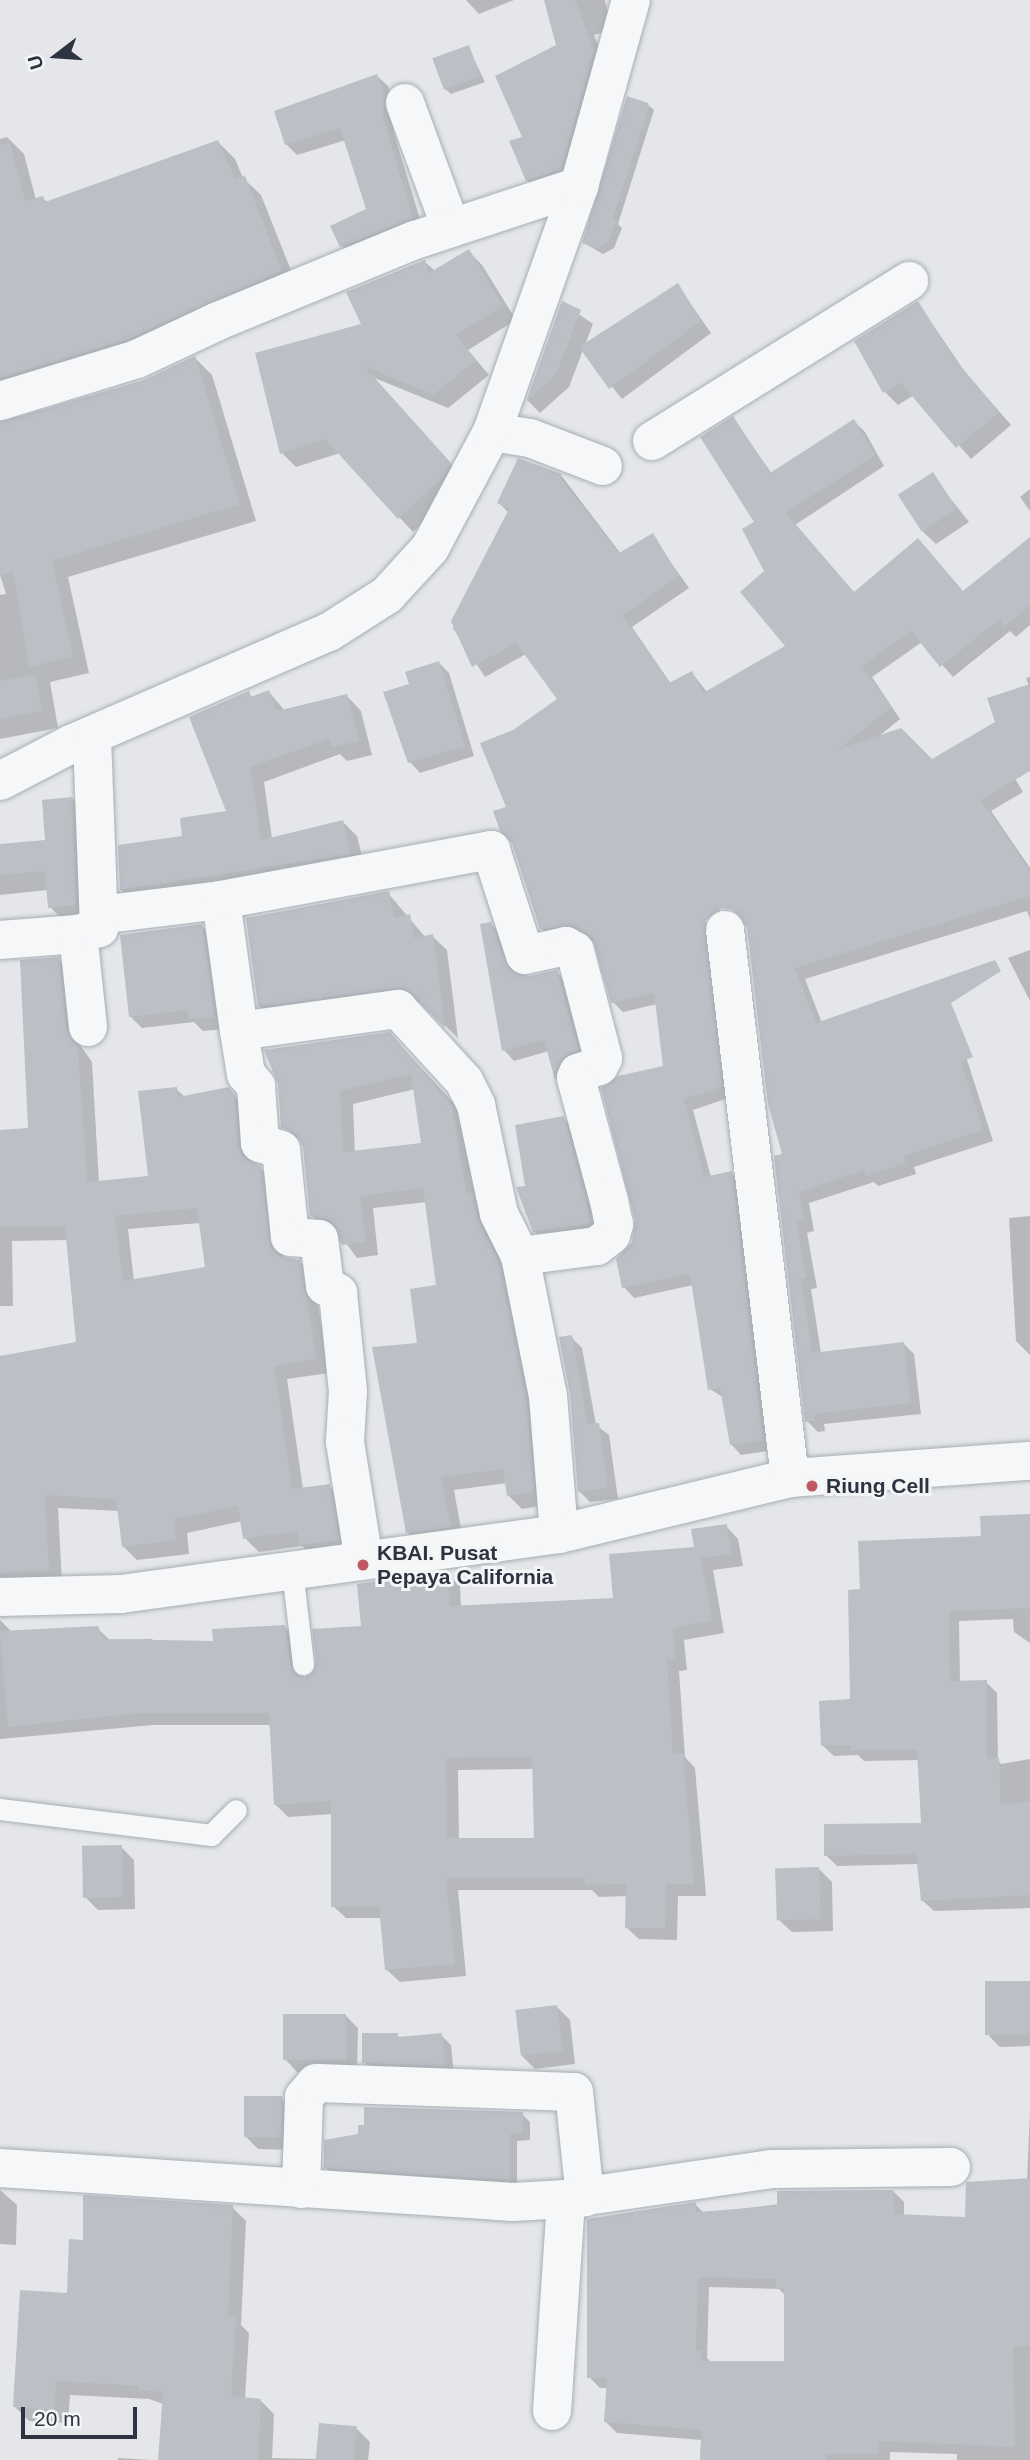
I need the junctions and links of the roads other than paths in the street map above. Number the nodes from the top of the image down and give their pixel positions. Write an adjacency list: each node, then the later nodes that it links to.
1 (631, 0): 3 (street)
2 (405, 103): 4 (street)
3 (579, 186): 4 (street); 7 (street)
4 (451, 228): 6 (street)
5 (909, 281): 8 (street)
6 (0, 401)
7 (492, 432): 9 (street); 10 (street)
8 (652, 441)
9 (603, 466)
10 (92, 737): 11 (street); 13 (street)
11 (0, 782)
12 (221, 900): 13 (street); 17 (street); 18 (street)
13 (89, 924): 15 (street); 16 (street)
14 (725, 930): 20 (street)
15 (0, 940)
16 (88, 1027)
17 (239, 1031): 18 (street); 22 (street)
18 (520, 1256): 21 (street)
19 (1030, 1461): 20 (street)
20 (790, 1478): 21 (street)
21 (559, 1534): 22 (street)
22 (363, 1560): 23 (street)
23 (292, 1570): 24 (street); 25 (lane)
24 (0, 1597)
25 (303, 1664)
26 (0, 1809): 27 (lane)
27 (236, 1810)
28 (951, 2167): 31 (street)
29 (0, 2168): 30 (street)
30 (301, 2189): 31 (street); 31 (street)
31 (575, 2198): 32 (street)
32 (552, 2411)

